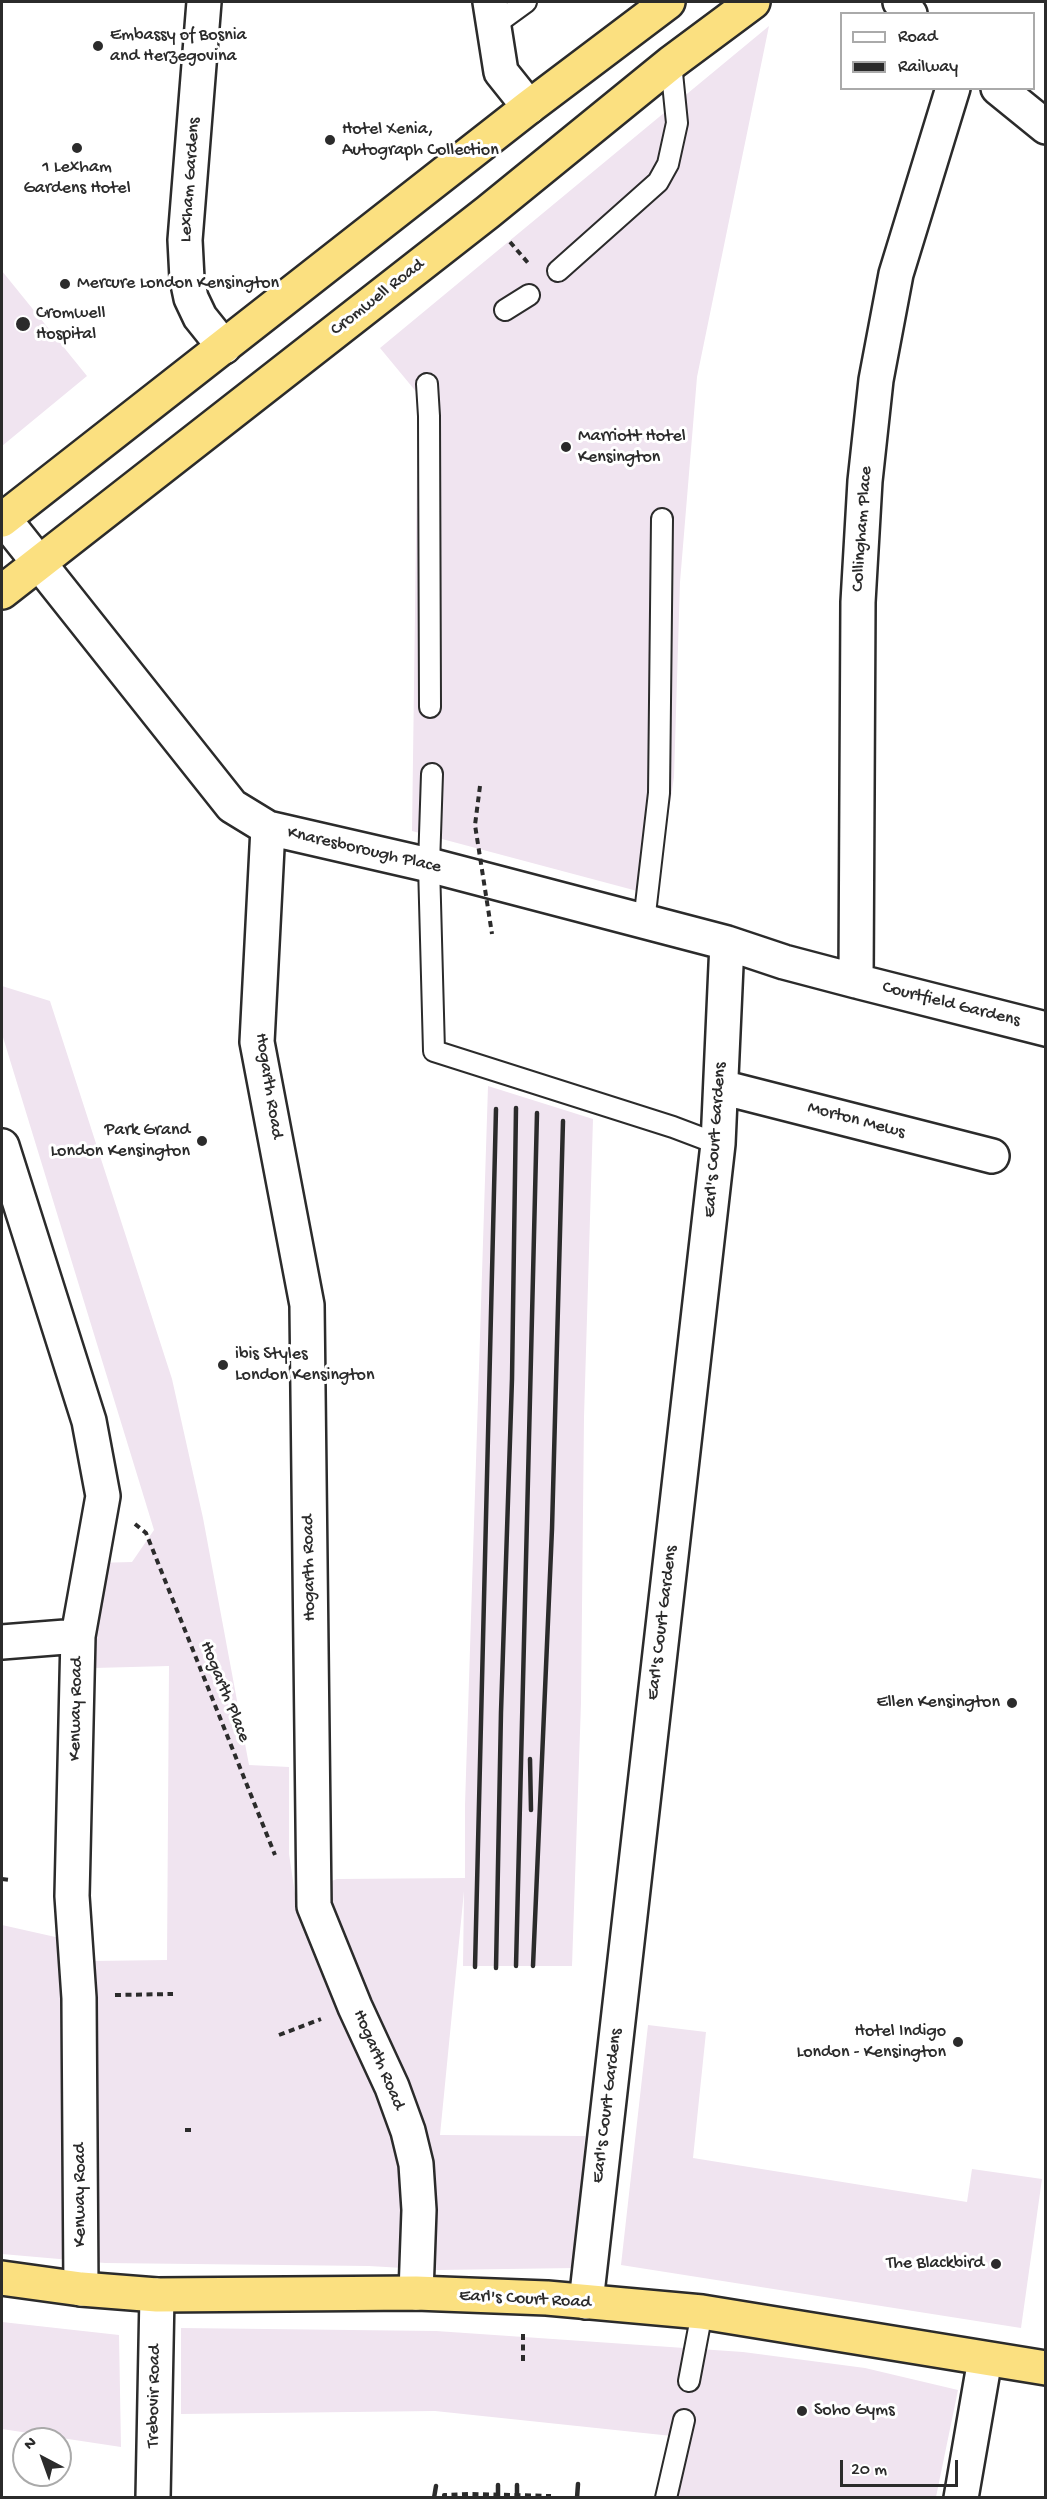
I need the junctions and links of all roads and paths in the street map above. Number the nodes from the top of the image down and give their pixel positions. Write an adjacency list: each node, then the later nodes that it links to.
1 (204, 2): 16 (street, Lexham Gardens)
2 (526, 2): 5 (lane)
3 (668, 2): 9 (highway)
4 (753, 2): 6 (highway, Cromwell Road)
5 (492, 14): 9 (street)
6 (671, 63): 13 (lane); 20 (highway, Cromwell Road)
7 (952, 90): 30 (street, Collingham Place)
8 (1000, 90): 10 (street)
9 (528, 107): 16 (highway)
10 (1046, 127)
11 (512, 243): 12 (path)
12 (523, 257)
13 (558, 271)
14 (529, 295): 15 (lane)
15 (505, 310)
16 (224, 347): 18 (highway)
17 (427, 384): 22 (lane)
18 (3, 519): 20 (street, Knaresborough Place)
19 (662, 519): 27 (lane)
20 (40, 563): 21 (highway, Cromwell Road); 25 (street, Knaresborough Place)
21 (2, 592)
22 (430, 707)
23 (432, 774): 26 (lane)
24 (480, 786): 28 (path, bridge)
25 (268, 828): 26 (street, Knaresborough Place); 41 (street, Hogarth Road)
26 (429, 865): 27 (street, Knaresborough Place); 33 (lane)
27 (644, 922): 29 (street, Knaresborough Place)
28 (492, 934)
29 (727, 943): 30 (street, Knaresborough Place); 32 (street, Earl's Court Gardens)
30 (856, 981): 31 (street, Courtfield Gardens)
31 (1046, 1029)
32 (721, 1087): 33 (street, Earl's Court Gardens); 35 (street, Morton Mews)
33 (718, 1144): 52 (street, Earl's Court Gardens)
34 (2, 1146): 36 (street, Kenway Road)
35 (992, 1156)
36 (103, 1496): 37 (street, Kenway Road); 41 (path, Hogarth Place)
37 (78, 1636): 38 (street); 43 (street, Kenway Road)
38 (2, 1642)
39 (2, 1879): 40 (path)
40 (10, 1880)
41 (314, 1906): 44 (street, Hogarth Road)
42 (172, 1994): 43 (path)
43 (79, 1998): 49 (street, Kenway Road)
44 (355, 2007): 45 (path); 50 (street, Hogarth Road)
45 (279, 2035)
46 (185, 2130): 47 (path)
47 (193, 2130)
48 (2, 2278): 49 (highway, Earl's Court Road)
49 (81, 2289): 51 (highway, Earl's Court Road)
50 (416, 2293): 51 (highway, Earl's Court Road); 52 (highway, Earl's Court Road)
51 (156, 2295): 60 (street, Trebovir Road)
52 (586, 2302): 53 (highway, Earl's Court Road)
53 (702, 2312): 54 (highway, Earl's Court Road); 56 (lane)
54 (985, 2359): 55 (highway, Earl's Court Road); 63 (street)
55 (1046, 2368)
56 (689, 2381)
57 (684, 2420): 62 (lane)
58 (475, 2496): 59 (path, bridge); 61 (path, bridge)
59 (551, 2497)
60 (153, 2498)
61 (444, 2498)
62 (666, 2498)
63 (961, 2498)

